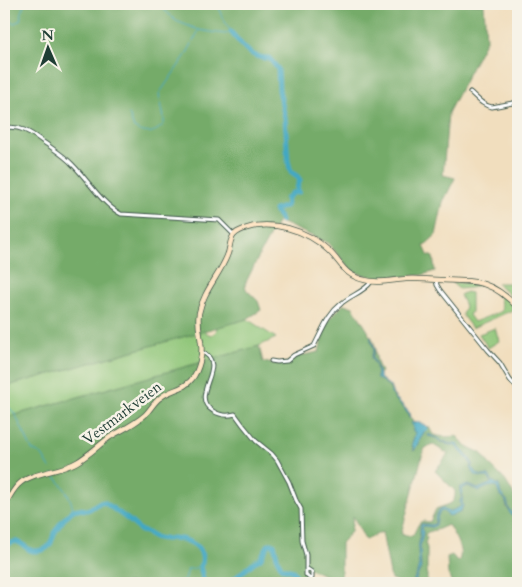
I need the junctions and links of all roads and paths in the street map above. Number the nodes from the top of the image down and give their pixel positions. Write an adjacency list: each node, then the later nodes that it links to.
1 (470, 92): 2 (street)
2 (518, 102)
3 (4, 128): 4 (street)
4 (234, 235): 6 (street); 8 (street, Vestmarkveien)
5 (436, 280): 6 (street); 7 (street); 10 (street)
6 (371, 282): 9 (street)
7 (518, 308)
8 (202, 352): 11 (street, Vestmarkveien); 12 (street)
9 (270, 361)
10 (518, 389)
11 (4, 507)
12 (306, 568)

